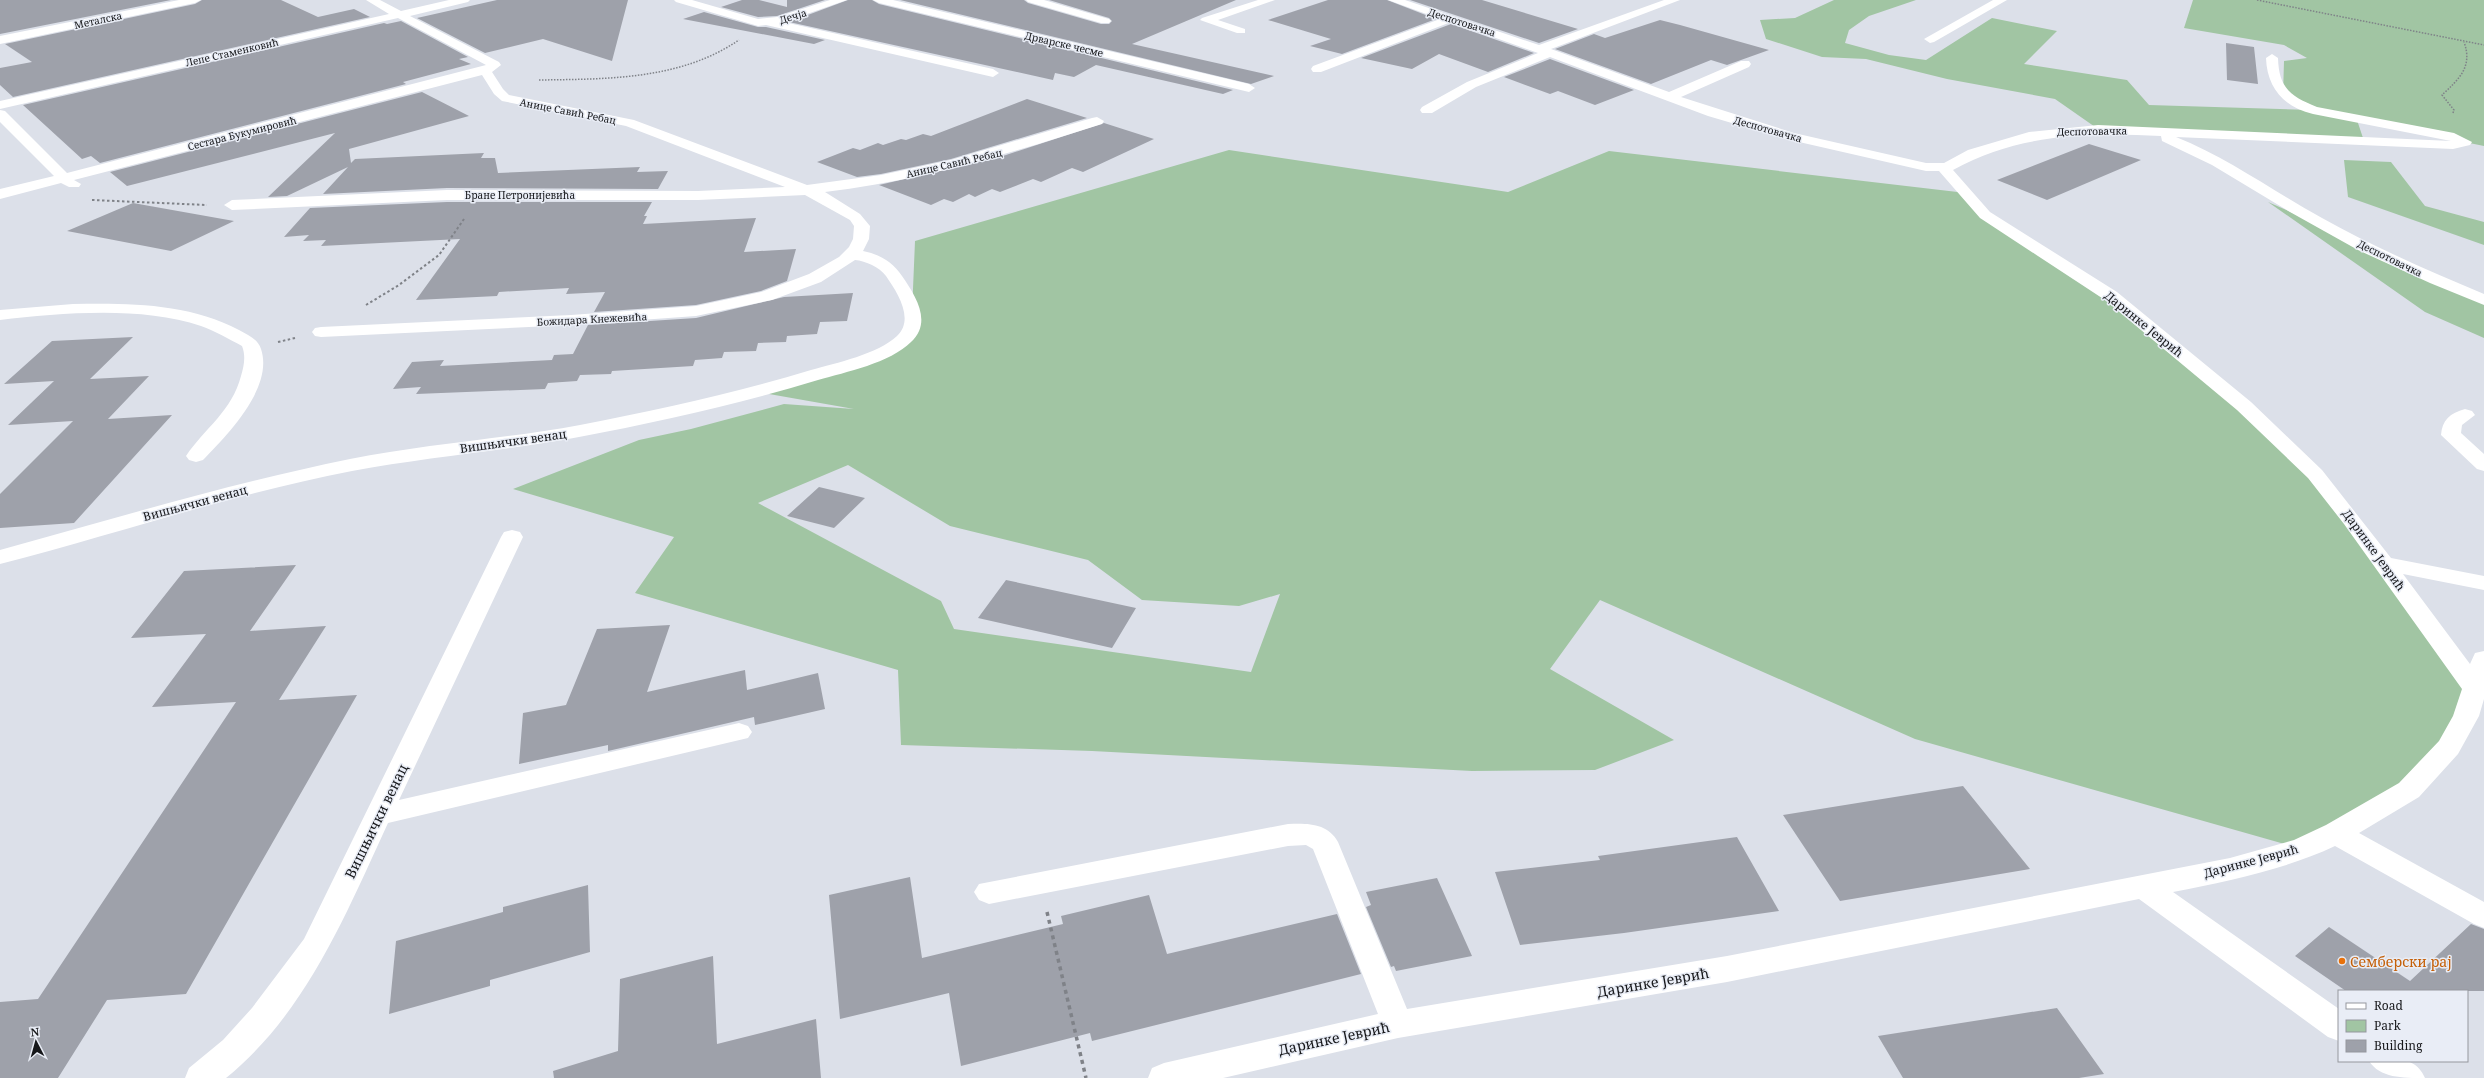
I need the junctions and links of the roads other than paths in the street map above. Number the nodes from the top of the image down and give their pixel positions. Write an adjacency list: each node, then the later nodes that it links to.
1 (195, 0): 18 (street, Металска)
2 (372, 0): 12 (street)
3 (464, 0): 12 (street, Лепе Стаменковић)
4 (680, 0): 15 (street)
5 (841, 0): 15 (street, Дечја)
6 (879, 0): 25 (street, Дрварске чесме)
7 (1038, 0): 14 (street)
8 (1269, 0): 16 (street)
9 (1394, 0): 13 (street, Деспотовачка)
10 (1674, 0): 19 (street)
11 (2002, 0): 17 (street)
12 (400, 14): 24 (street); 27 (street, Лепе Стаменковић)
13 (1452, 18): 19 (street, Деспотовачка); 22 (street)
14 (1105, 21)
15 (762, 23): 23 (street)
16 (1241, 31)
17 (1930, 39)
18 (0, 40)
19 (1545, 51): 26 (street, Деспотовачка); 28 (street)
20 (2272, 58): 31 (street, Деспотовачка)
21 (1745, 64): 26 (street)
22 (1317, 69)
23 (993, 73)
24 (488, 77): 34 (street, Сестара Букумировић); 35 (street, Анице Савић Ребац)
25 (1249, 88)
26 (1669, 97): 33 (street, Деспотовачка)
27 (0, 105)
28 (1428, 110)
29 (0, 114): 34 (street)
30 (1097, 121): 35 (street, Анице Савић Ребац)
31 (2151, 131): 33 (street, Деспотовачка); 39 (street, Деспотовачка)
32 (183, 161): 34 (street)
33 (1944, 168): 47 (street, Даринке Јеврић)
34 (64, 178): 36 (street, Сестара Букумировић)
35 (807, 190): 37 (street, Бране Петронијевића); 38 (street, Анице Савић Ребац)
36 (0, 194)
37 (232, 205)
38 (851, 254): 41 (street, Божидара Кнежевића); 46 (street, Вишњички венац)
39 (2484, 300)
40 (0, 315): 43 (street)
41 (321, 332)
42 (2465, 415): 44 (street)
43 (196, 456)
44 (2484, 465)
45 (512, 537): 52 (street, Вишњички венац)
46 (0, 557)
47 (2383, 563): 48 (street); 50 (street, Даринке Јеврић)
48 (2484, 583)
49 (2484, 659): 50 (street)
50 (2474, 688): 53 (street, Даринке Јеврић)
51 (739, 732): 52 (street)
52 (379, 815): 60 (street, Вишњички венац)
53 (2336, 832): 54 (street, Даринке Јеврић); 56 (street)
54 (2142, 885): 57 (street, Даринке Јеврић); 58 (street)
55 (989, 892): 57 (street)
56 (2484, 916)
57 (1398, 1024): 61 (street, Даринке Јеврић)
58 (2338, 1026)
59 (2387, 1062): 62 (street)
60 (200, 1078)
61 (1164, 1078)
62 (2408, 1078)

